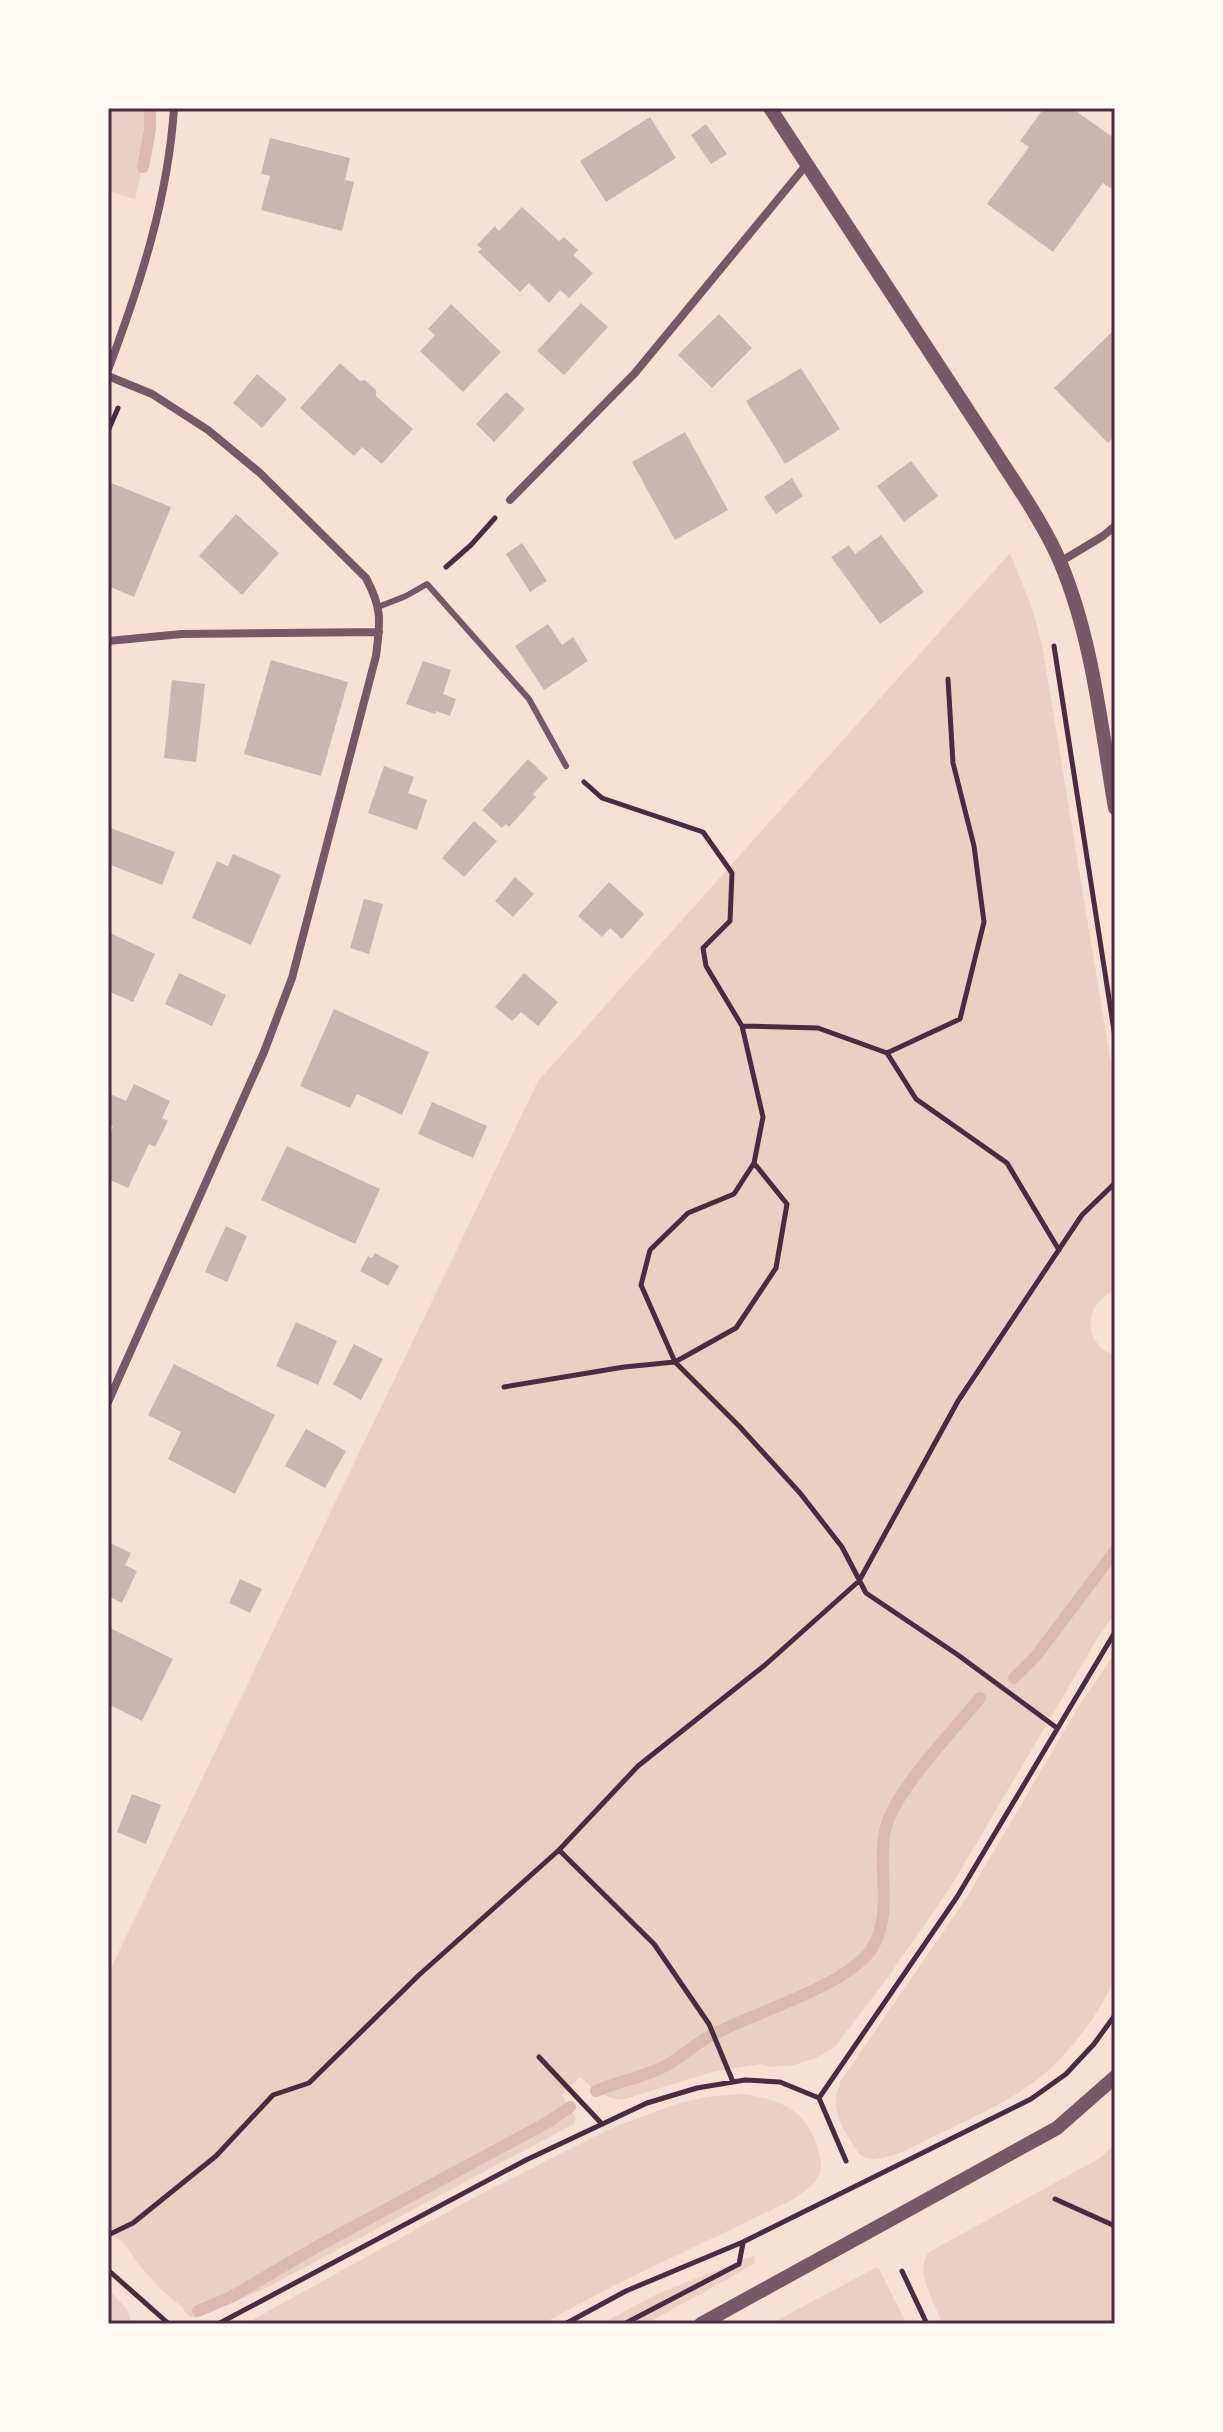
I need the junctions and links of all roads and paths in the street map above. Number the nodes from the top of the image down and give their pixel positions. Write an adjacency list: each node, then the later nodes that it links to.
1 (174, 108): 4 (street)
2 (770, 108): 3 (street)
3 (807, 164): 5 (street); 7 (street)
4 (108, 373): 9 (street)
5 (510, 500): 8 (path)
6 (1115, 526): 7 (street)
7 (1060, 562): 15 (street)
8 (427, 584): 9 (lane); 14 (lane)
9 (378, 607): 10 (street)
10 (379, 632): 12 (street); 24 (street)
11 (1051, 637): 17 (path)
12 (108, 641)
13 (948, 679): 18 (path)
14 (566, 766): 16 (path)
15 (1115, 808)
16 (742, 1026): 18 (path); 19 (path)
17 (1115, 1037)
18 (887, 1053): 21 (path)
19 (754, 1163): 22 (path); 22 (path)
20 (1115, 1183): 21 (path)
21 (1059, 1250): 25 (path)
22 (675, 1362): 23 (path); 25 (path)
23 (504, 1387)
24 (108, 1402)
25 (859, 1581): 27 (path); 28 (path)
26 (1115, 1632): 27 (path)
27 (1057, 1728): 33 (path)
28 (559, 1850): 32 (path); 38 (path)
29 (1115, 2015): 39 (path)
30 (539, 2057): 34 (path)
31 (1115, 2077): 46 (street)
32 (733, 2082): 33 (path); 34 (path)
33 (819, 2098): 35 (path)
34 (602, 2124): 43 (path)
35 (846, 2161)
36 (1055, 2199): 37 (path)
37 (1115, 2226)
38 (108, 2235)
39 (743, 2242): 44 (path); 45 (path)
40 (108, 2270): 42 (path)
41 (902, 2271): 47 (path)
42 (169, 2324)
43 (218, 2324)
44 (565, 2324)
45 (624, 2324)
46 (701, 2324)
47 (927, 2324)

